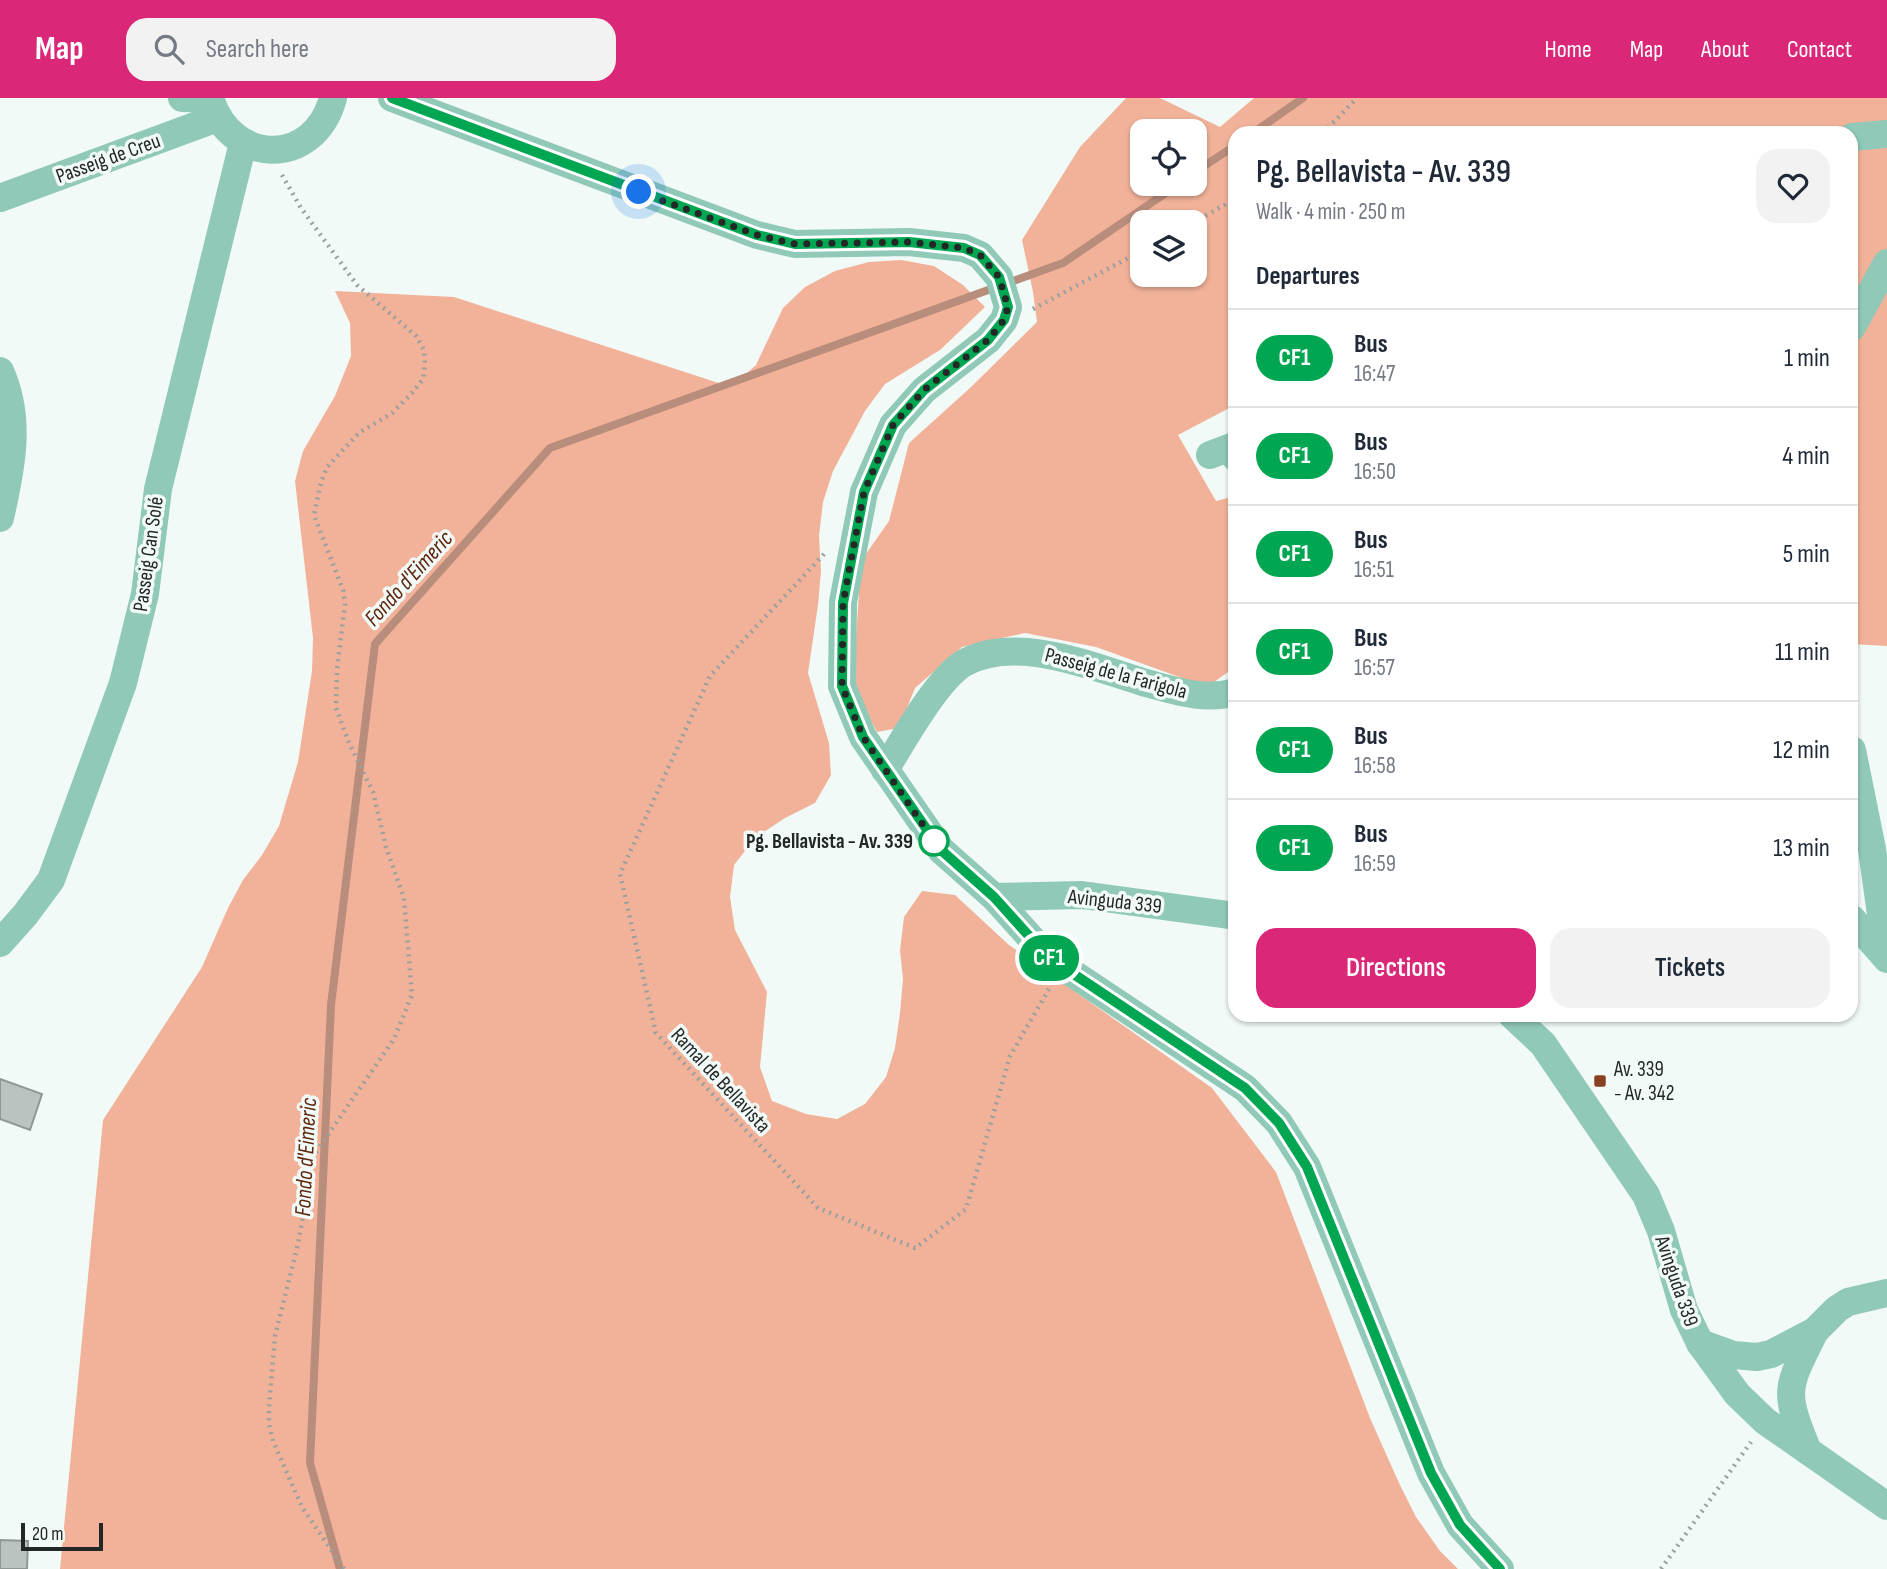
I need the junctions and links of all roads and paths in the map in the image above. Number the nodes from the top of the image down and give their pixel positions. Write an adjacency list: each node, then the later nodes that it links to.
1 (182, 98): 5 (street)
2 (333, 98): 9 (street)
3 (392, 98): 16 (street)
4 (1357, 98): 6 (path)
5 (212, 105): 9 (street); 10 (street, Passeig de Creu)
6 (1330, 126)
7 (1887, 134): 8 (street)
8 (1858, 136)
9 (255, 147): 26 (street, Passeig Can Solé); 36 (path)
10 (0, 198)
11 (1228, 203): 12 (path)
12 (1207, 215)
13 (1130, 257): 16 (path)
14 (1887, 263): 15 (street)
15 (1858, 316)
16 (998, 328): 19 (street)
17 (0, 372): 18 (street)
18 (0, 518)
19 (858, 518): 21 (street); 28 (path, Ramal de Bellavista)
20 (1228, 694): 21 (street, Passeig de la Farigola)
21 (885, 770): 23 (street)
22 (1858, 781): 27 (street)
23 (994, 897): 24 (street, Avinguda 339); 28 (street)
24 (1228, 915)
25 (1858, 926): 27 (street)
26 (0, 943)
27 (1887, 959)
28 (1062, 966): 37 (street)
29 (1519, 1022): 32 (street, Avinguda 339)
30 (1887, 1293): 31 (street)
31 (1815, 1331): 32 (street); 34 (street)
32 (1700, 1342): 33 (street, Avinguda 339)
33 (1765, 1421): 34 (street, Avinguda 339); 38 (path)
34 (1808, 1451): 35 (street, Avinguda 339)
35 (1887, 1506)
36 (344, 1569)
37 (1500, 1569)
38 (1661, 1569)

